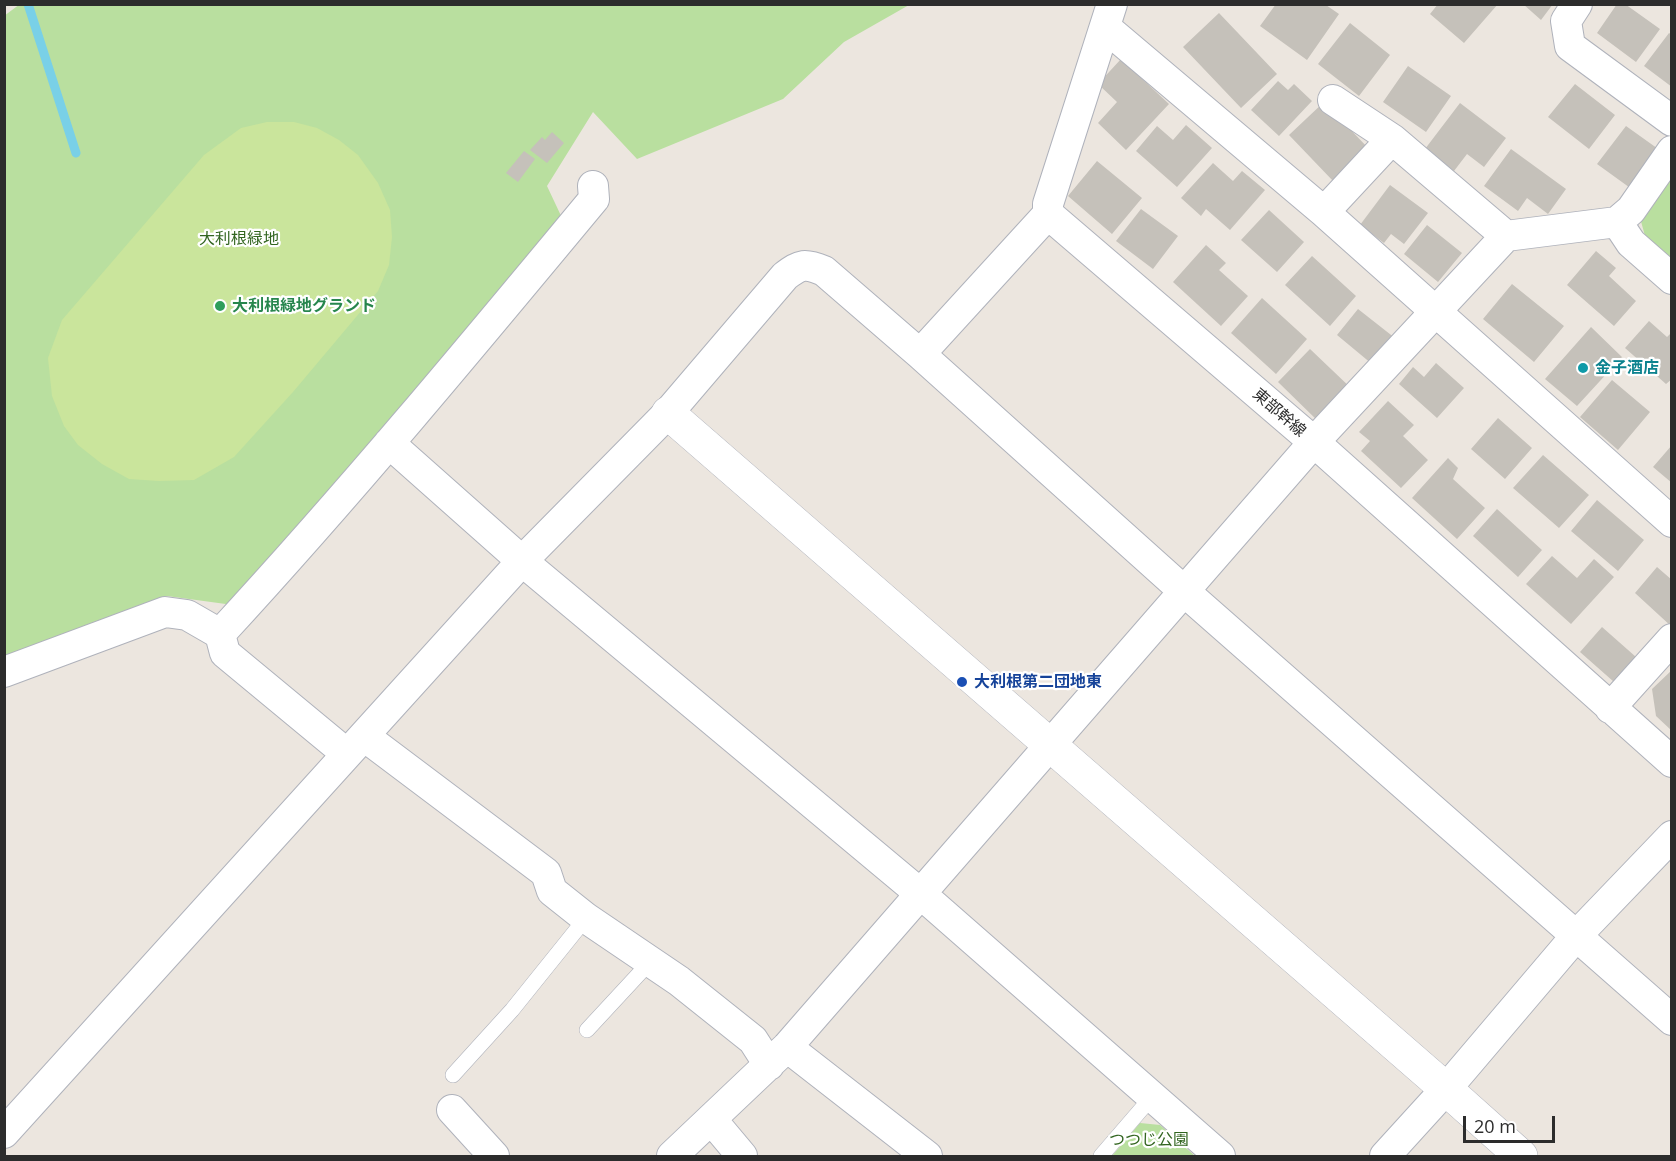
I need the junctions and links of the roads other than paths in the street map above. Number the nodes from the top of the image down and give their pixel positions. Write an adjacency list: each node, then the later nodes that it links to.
1 (1577, 4): 4 (street)
2 (1108, 16): 8 (street); 9 (street)
3 (1333, 100): 5 (street)
4 (1671, 121)
5 (1392, 139): 8 (street); 11 (street)
6 (1671, 151): 10 (street)
7 (593, 186): 17 (street)
8 (1324, 212): 13 (street)
9 (1048, 214): 14 (street); 16 (street, 東部幹線)
10 (1617, 222): 11 (street); 12 (street)
11 (1506, 236): 13 (street)
12 (1671, 279)
13 (1436, 311): 16 (street); 18 (street)
14 (920, 354): 15 (street); 20 (street)
15 (668, 413): 19 (street); 26 (street)
16 (1314, 442): 20 (street); 24 (street, 東部幹線)
17 (389, 443): 19 (street); 21 (street)
18 (1671, 522)
19 (522, 561): 25 (street); 29 (street)
20 (1185, 592): 26 (street); 31 (street)
21 (220, 634): 23 (street); 25 (street)
22 (1671, 639): 24 (street)
23 (4, 672)
24 (1610, 708): 27 (street, 東部幹線)
25 (356, 745): 30 (street); 41 (street)
26 (1049, 746): 29 (street); 37 (street)
27 (1671, 762)
28 (1671, 836): 31 (street)
29 (922, 895): 35 (street); 38 (street)
30 (586, 918): 32 (street); 36 (lane)
31 (1576, 936): 33 (street); 37 (street)
32 (650, 962): 34 (lane); 35 (street)
33 (1671, 1020)
34 (587, 1030)
35 (778, 1056): 40 (street); 45 (street)
36 (453, 1075)
37 (1446, 1089): 48 (street); 49 (street)
38 (1151, 1098): 46 (lane); 47 (street)
39 (452, 1110): 42 (street)
40 (711, 1119): 43 (street); 44 (street)
41 (4, 1133)
42 (494, 1156)
43 (672, 1156)
44 (742, 1156)
45 (927, 1156)
46 (1101, 1156)
47 (1220, 1156)
48 (1385, 1156)
49 (1521, 1156)

